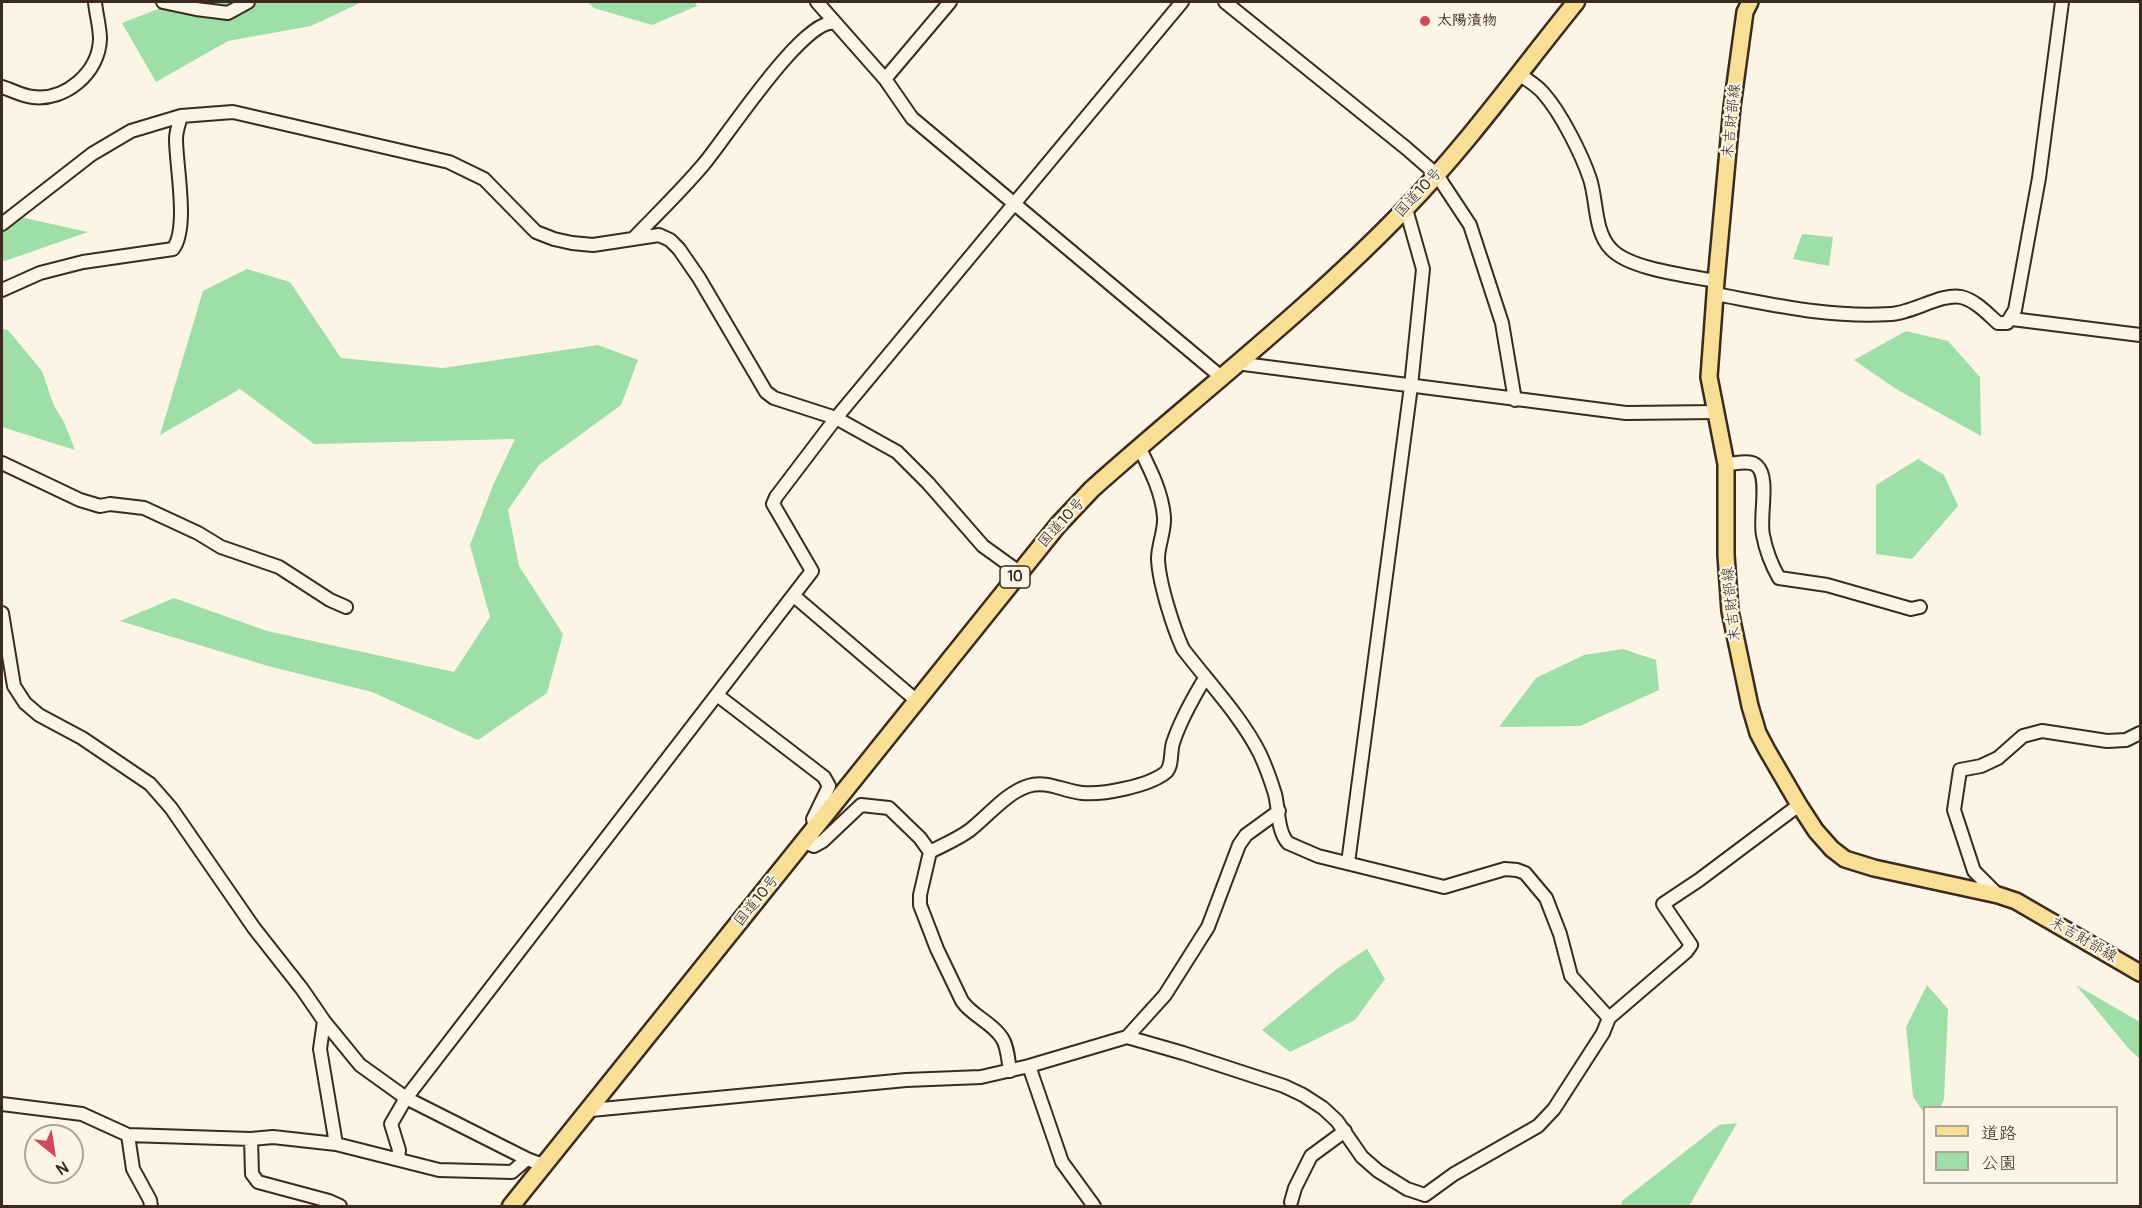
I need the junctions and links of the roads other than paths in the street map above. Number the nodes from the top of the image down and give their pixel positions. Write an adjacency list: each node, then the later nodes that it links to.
1 (95, 2): 14 (street)
2 (164, 2): 3 (street)
3 (248, 2)
4 (817, 2): 11 (street)
5 (950, 2): 13 (street)
6 (1182, 2): 17 (street)
7 (1225, 2): 16 (street)
8 (1576, 2): 12 (highway, 国道10号 / 10)
9 (1749, 2): 21 (main road, 末吉財部線)
10 (2062, 2): 23 (street)
11 (835, 23): 13 (street); 20 (street)
12 (1519, 74): 16 (highway, 国道10号 / 10); 21 (street)
13 (885, 79): 17 (street)
14 (2, 87)
15 (181, 116): 19 (street); 20 (street); 22 (street)
16 (1437, 175): 18 (highway, 国道10号 / 10); 28 (street)
17 (1014, 204): 26 (street); 30 (street)
18 (1406, 209): 25 (highway, 国道10号 / 10); 27 (street)
19 (2, 224)
20 (633, 239): 30 (street)
21 (1715, 287): 23 (street); 29 (main road, 末吉財部線)
22 (2, 290)
23 (2012, 319): 24 (street)
24 (2140, 335)
25 (1236, 363): 26 (highway, 国道10号 / 10); 27 (street)
26 (1220, 376): 31 (highway, 国道10号 / 10)
27 (1411, 386): 28 (street); 47 (street)
28 (1515, 400): 29 (street)
29 (1717, 412): 33 (main road, 末吉財部線)
30 (836, 418): 34 (street); 35 (street)
31 (1139, 447): 34 (highway, 国道10号 / 10); 39 (street)
32 (2, 463): 36 (street)
33 (1726, 464): 37 (street); 43 (main road, 末吉財部線)
34 (1019, 572): 41 (highway, 国道10号 / 10)
35 (794, 596): 40 (street); 41 (street)
36 (346, 607)
37 (1920, 607)
38 (2, 613): 51 (street)
39 (1205, 678): 44 (street); 46 (street)
40 (717, 695): 45 (street); 55 (street)
41 (917, 701): 45 (highway, 国道10号 / 10)
42 (2140, 733): 48 (street)
43 (1799, 805): 48 (main road, 末吉財部線); 50 (street)
44 (1278, 811): 47 (street); 52 (street)
45 (810, 835): 46 (street); 57 (highway, 国道10号 / 10)
46 (930, 852): 54 (street)
47 (1348, 863): 50 (street)
48 (1998, 895): 49 (main road, 末吉財部線)
49 (2140, 973)
50 (1609, 1018): 65 (street)
51 (324, 1021): 55 (street); 61 (street)
52 (1127, 1037): 53 (street); 58 (street)
53 (1029, 1066): 54 (street); 70 (street)
54 (1010, 1071): 57 (street)
55 (406, 1098): 62 (street); 63 (street)
56 (2, 1104): 59 (street)
57 (591, 1110): 64 (highway, 国道10号 / 10)
58 (1346, 1131): 65 (street); 66 (street)
59 (128, 1135): 60 (street); 67 (street)
60 (251, 1139): 61 (street); 68 (street)
61 (336, 1144): 62 (street)
62 (398, 1158): 63 (street)
63 (527, 1159): 64 (street)
64 (543, 1165): 69 (highway, 国道10号 / 10)
65 (1425, 1201)
66 (1293, 1205)
67 (151, 1206)
68 (340, 1206)
69 (512, 1206)
70 (1094, 1206)

